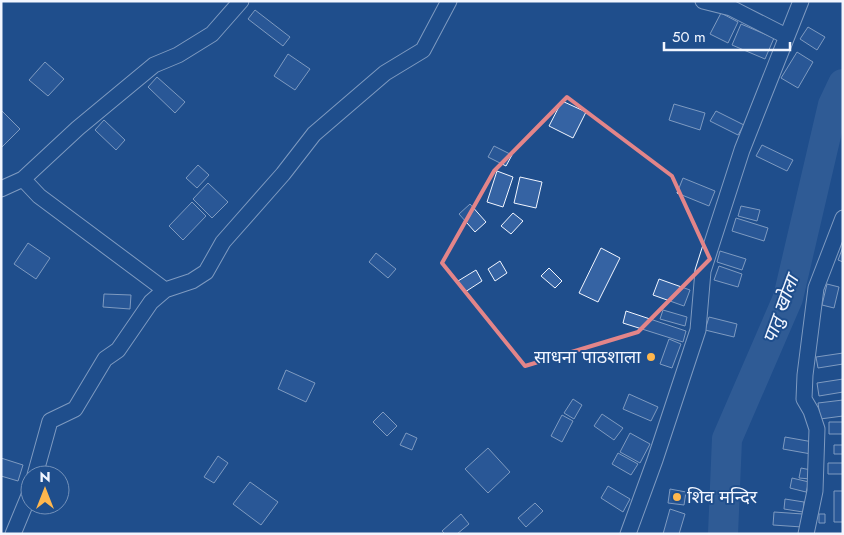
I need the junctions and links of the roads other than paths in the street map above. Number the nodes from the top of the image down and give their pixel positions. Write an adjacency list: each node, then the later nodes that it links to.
1 (241, 1): 6 (street)
2 (449, 1): 9 (street)
3 (703, 1): 5 (street)
4 (801, 1): 5 (street)
5 (786, 36): 13 (street)
6 (23, 179): 7 (street); 9 (street)
7 (1, 189)
8 (843, 218): 14 (street)
9 (165, 290): 10 (street)
10 (38, 465)
11 (21, 515): 12 (street)
12 (13, 534)
13 (628, 534)
14 (806, 534)

